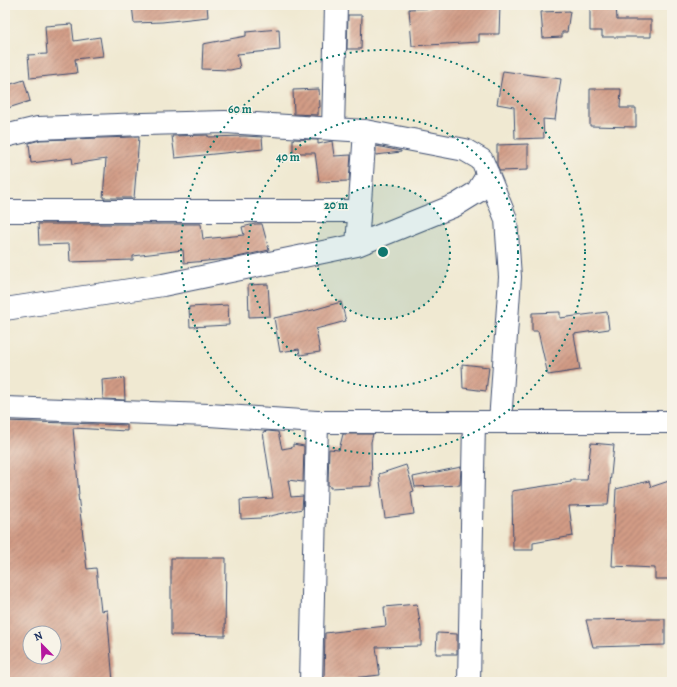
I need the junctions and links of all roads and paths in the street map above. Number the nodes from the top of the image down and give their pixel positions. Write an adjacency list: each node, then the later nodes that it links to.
1 (336, 5): 2 (street)
2 (333, 129): 3 (street); 4 (street)
3 (365, 131): 5 (street); 7 (street)
4 (5, 136)
5 (488, 174): 8 (street); 13 (street)
6 (5, 211): 7 (street)
7 (360, 211): 8 (street)
8 (357, 246): 9 (street)
9 (5, 309)
10 (5, 408): 11 (street)
11 (317, 422): 12 (street); 15 (street)
12 (474, 422): 13 (street); 16 (street)
13 (500, 422): 14 (street)
14 (672, 422)
15 (311, 682)
16 (469, 682)

